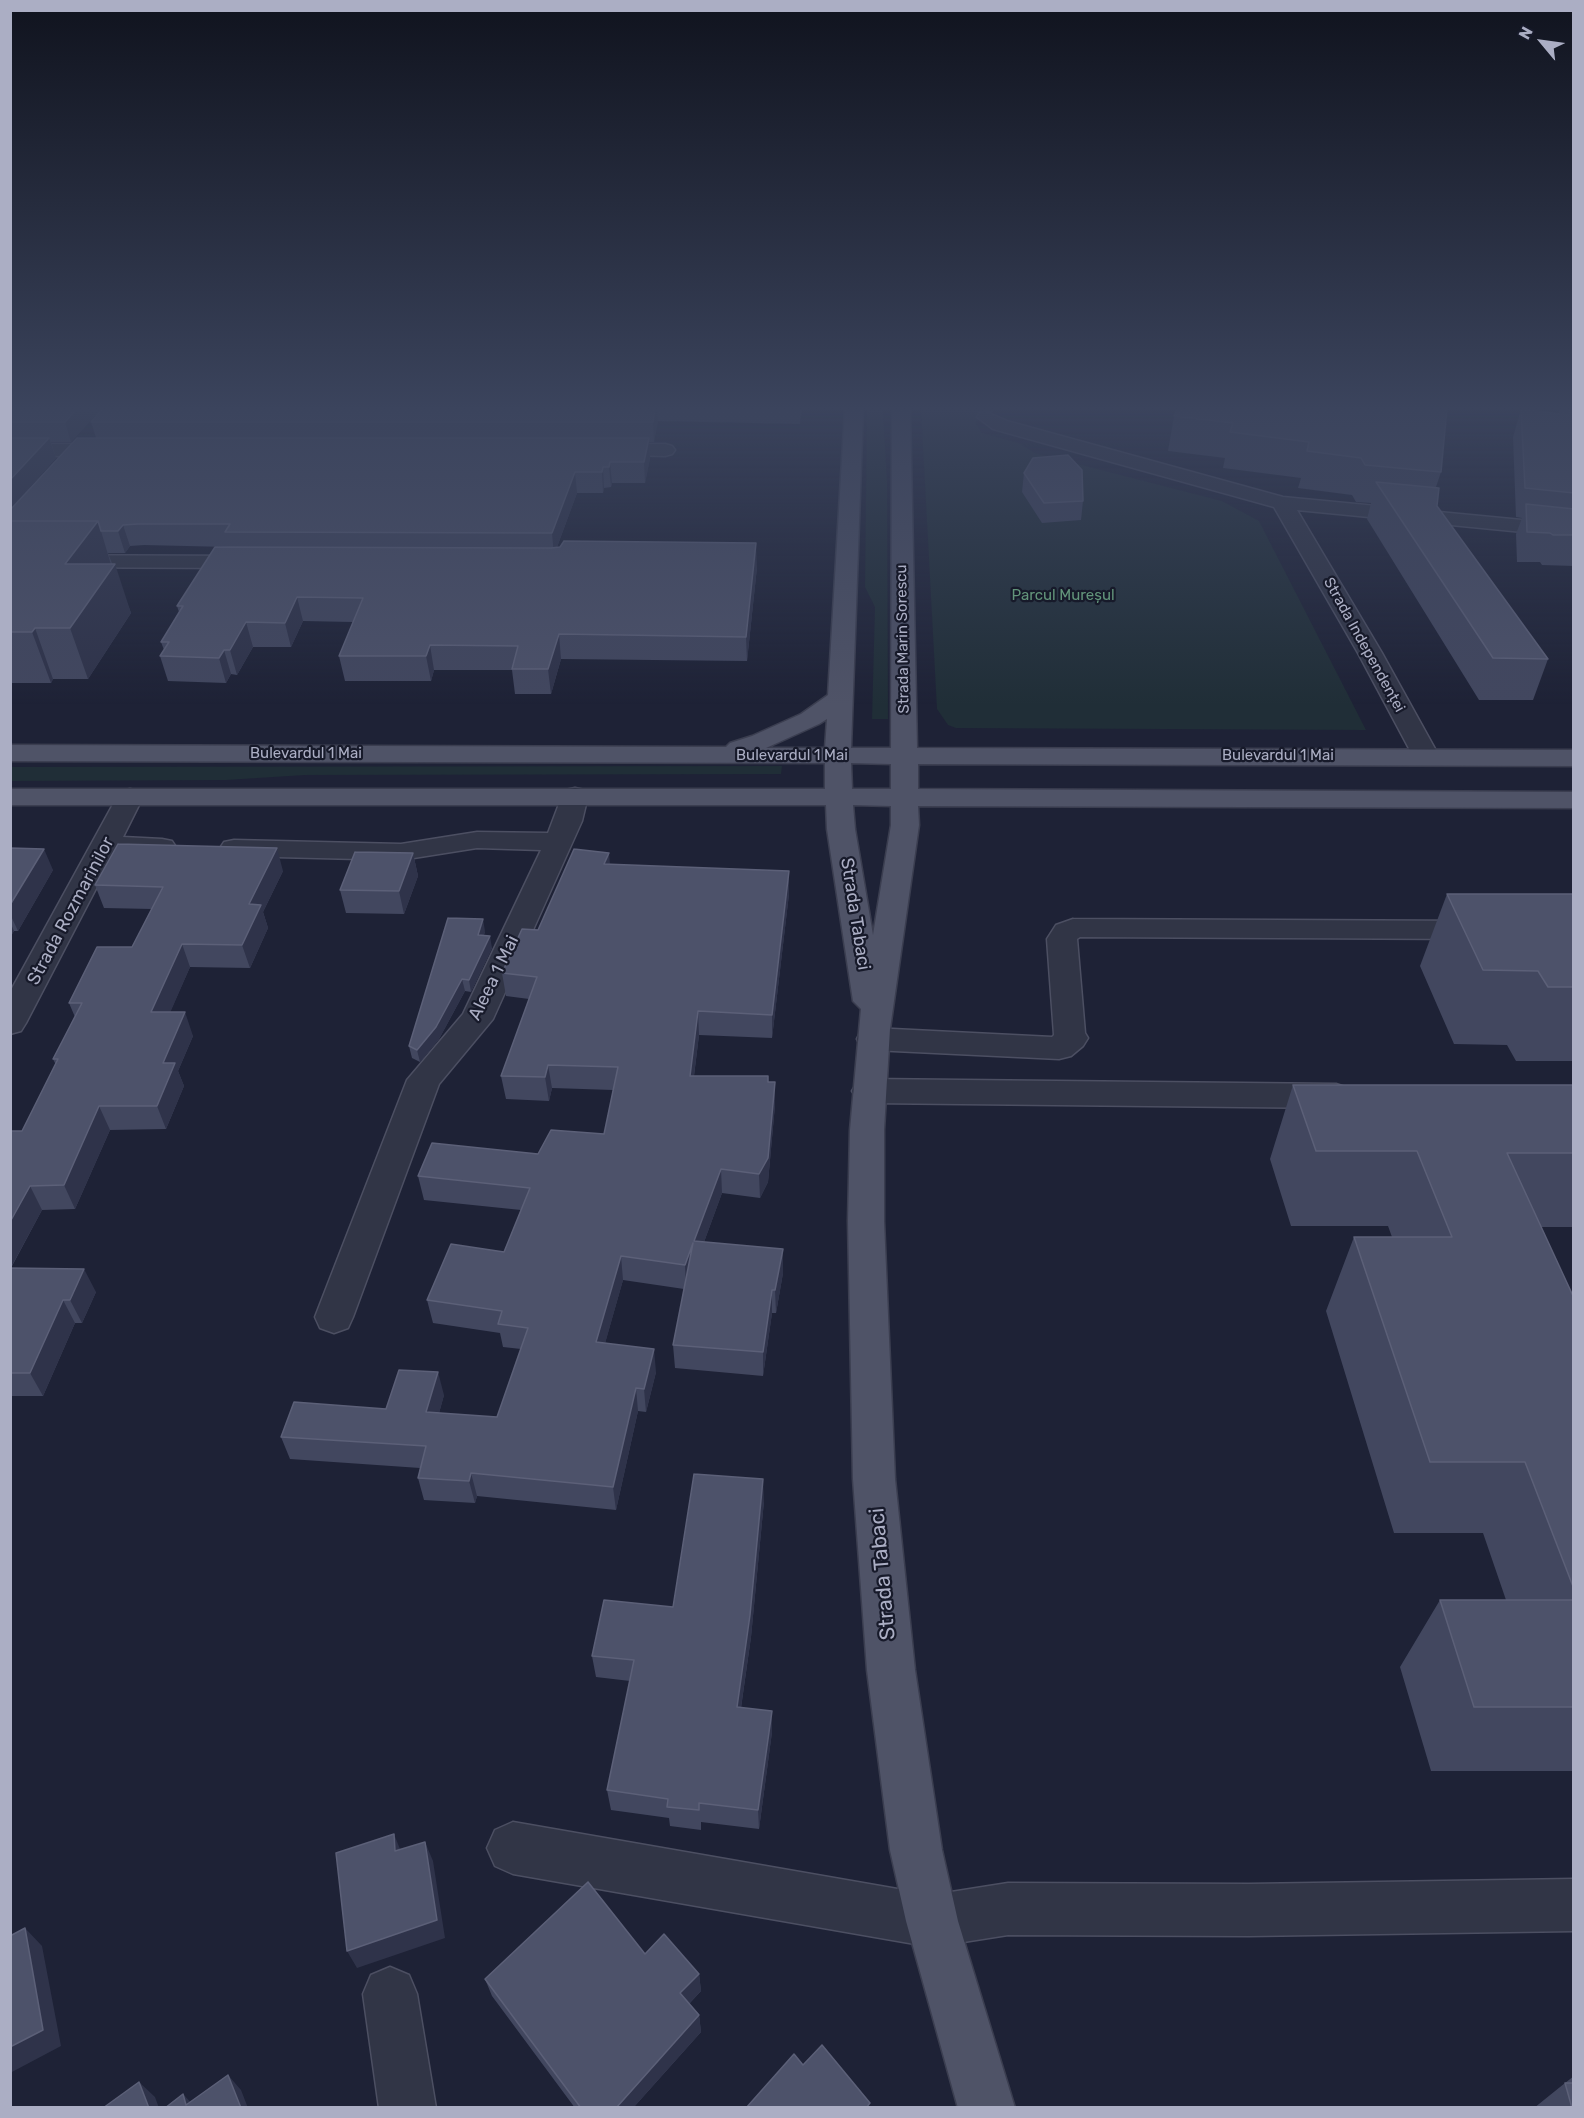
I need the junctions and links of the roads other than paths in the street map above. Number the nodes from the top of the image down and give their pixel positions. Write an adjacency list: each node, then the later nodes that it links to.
1 (850, 508): 8 (main road)
2 (902, 508): 12 (main road, Strada Marin Sorescu)
3 (1285, 508): 13 (street, Strada Independenței)
4 (1341, 508): 5 (street)
5 (1574, 531)
6 (10, 561): 7 (street)
7 (271, 562)
8 (842, 698): 10 (main road); 11 (main road)
9 (10, 753): 10 (main road, Bulevardul 1 Mai)
10 (715, 755): 11 (main road, Bulevardul 1 Mai)
11 (838, 756): 12 (main road, Bulevardul 1 Mai); 18 (main road, Strada Tabaci)
12 (903, 756): 13 (main road, Bulevardul 1 Mai); 19 (main road, Strada Marin Sorescu)
13 (1426, 756): 14 (main road, Bulevardul 1 Mai)
14 (1574, 758)
15 (575, 796): 17 (main road); 18 (main road); 21 (street, Aleea 1 Mai)
16 (10, 797): 17 (main road)
17 (130, 797): 22 (street, Strada Rozmarinilor)
18 (839, 798): 19 (main road); 25 (main road, Strada Tabaci)
19 (905, 798): 20 (main road); 25 (main road, Strada Tabaci)
20 (1574, 800)
21 (558, 842): 22 (street); 28 (street, Aleea 1 Mai)
22 (106, 845): 24 (street, Strada Rozmarinilor)
23 (1502, 930): 25 (street)
24 (10, 1023)
25 (873, 1034): 26 (main road, Strada Tabaci)
26 (869, 1091): 27 (street); 31 (main road, Strada Tabaci)
27 (1371, 1096)
28 (334, 1317)
29 (513, 1848): 31 (street)
30 (1574, 1905): 31 (street)
31 (932, 1921): 34 (main road, Strada Tabaci)
32 (390, 1994): 33 (street)
33 (408, 2108)
34 (987, 2108)

